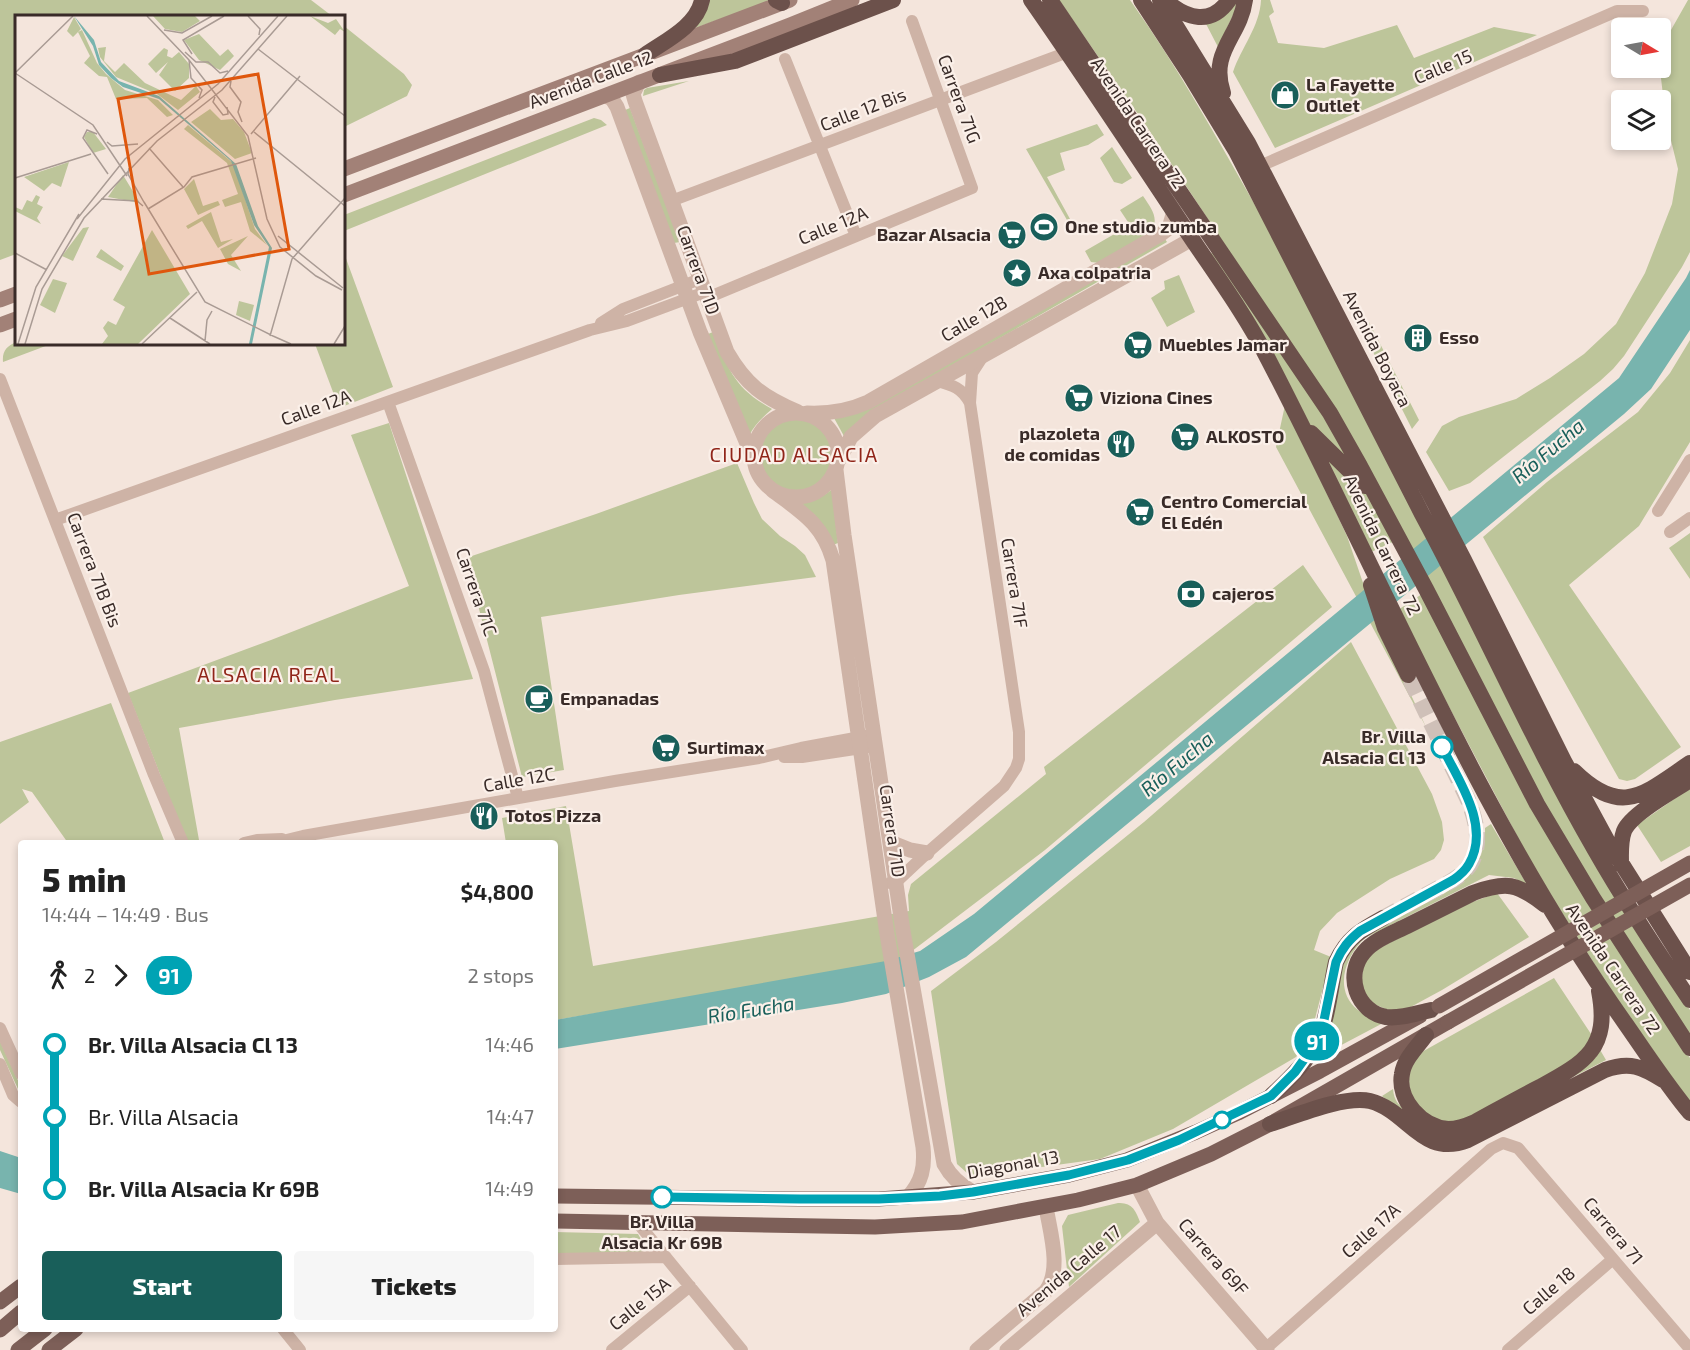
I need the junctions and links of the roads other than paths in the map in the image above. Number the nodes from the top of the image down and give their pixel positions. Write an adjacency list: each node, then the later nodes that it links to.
1 (702, 0): 15 (highway)
2 (852, 0): 17 (main road, Avenida Calle 12)
3 (893, 0): 17 (highway)
4 (1031, 0): 14 (highway, Avenida Carrera 72)
5 (1050, 0): 52 (highway, Avenida Carrera 72)
6 (1141, 0): 21 (highway)
7 (1160, 0): 21 (highway)
8 (1165, 0): 9 (highway)
9 (1229, 0)
10 (1245, 0): 21 (highway)
11 (783, 1): 15 (main road, Avenida Calle 12)
12 (1642, 11): 23 (street, Calle 15)
13 (912, 21): 20 (street, Carrera 71G)
14 (1068, 52): 20 (street, Calle 12 Bis); 28 (highway, Avenida Carrera 72)
15 (645, 55): 24 (main road, Avenida Calle 12)
16 (785, 59): 22 (street)
17 (660, 75): 18 (main road, Avenida Calle 12)
18 (639, 82): 19 (main road, Avenida Calle 12); 27 (street, Carrera 71D)
19 (606, 96): 26 (main road, Avenida Calle 12); 34 (street, Carrera 71D)
20 (941, 100): 22 (street, Calle 12 Bis); 25 (street, Carrera 71G)
21 (1231, 128): 23 (highway); 32 (highway)
22 (820, 146): 27 (street, Calle 12 Bis); 30 (street)
23 (1260, 166): 29 (highway)
24 (345, 169)
25 (972, 188): 30 (street, Calle 12A)
26 (345, 195)
27 (671, 201): 33 (street, Carrera 71D)
28 (1174, 211): 31 (highway, Avenida Carrera 72); 45 (street, Calle 12B)
29 (1284, 211): 32 (highway); 47 (highway, Avenida Boyaca)
30 (856, 236): 33 (street, Calle 12A)
31 (1192, 239): 39 (street, Calle 12B); 46 (highway, Avenida Carrera 72)
32 (1289, 253): 44 (highway)
33 (704, 290): 34 (street, Calle 12A); 45 (street, Carrera 71D)
34 (685, 292): 42 (street, Calle 12A); 48 (street, Carrera 71D)
35 (15, 294): 36 (main road)
36 (0, 300)
37 (15, 319): 38 (main road)
38 (0, 325)
39 (983, 355): 41 (street, Calle 12B); 43 (street, Carrera 71F)
40 (0, 379): 56 (street, Carrera 71B Bis)
41 (936, 381): 43 (street); 50 (street, Calle 12B)
42 (388, 402): 56 (street, Calle 12A); 66 (street, Carrera 71C)
43 (970, 403): 73 (street, Carrera 71F)
44 (1370, 411): 47 (highway); 53 (highway)
45 (802, 413): 48 (street); 50 (street)
46 (1302, 424): 52 (highway); 59 (highway, Avenida Carrera 72)
47 (1396, 428): 53 (highway, Avenida Boyaca)
48 (754, 460): 51 (street)
49 (1690, 460): 54 (street)
50 (837, 465): 51 (street); 61 (street, Carrera 71D)
51 (772, 490): 61 (street, Carrera 71D)
52 (1377, 498): 89 (highway, Avenida Carrera 72)
53 (1428, 509): 58 (highway)
54 (1658, 512)
55 (1690, 518): 57 (street)
56 (55, 520): 64 (street, Carrera 71B Bis)
57 (1670, 532)
58 (1458, 565): 62 (highway); 85 (highway)
59 (1388, 616): 60 (highway); 79 (highway, Avenida Carrera 72)
60 (1408, 675)
61 (867, 742): 66 (street, Calle 12C); 72 (street, Carrera 71D); 77 (street, Carrera 71D)
62 (1564, 761): 63 (highway); 75 (highway)
63 (1690, 763)
64 (154, 775): 68 (street, Carrera 71B Bis); 69 (street, Carrera 71B Bis)
65 (1690, 780): 75 (highway)
66 (518, 798): 67 (street, Calle 12C)
67 (286, 839): 70 (street, Calle 12C); 71 (street, Calle 12C)
68 (175, 840)
69 (182, 840)
70 (257, 840)
71 (283, 840)
72 (890, 842): 73 (street); 76 (street, Carrera 71D)
73 (927, 852): 76 (street)
74 (1690, 863): 86 (main road, bridge)
75 (1621, 865): 81 (highway)
76 (896, 882): 77 (street); 99 (street, Carrera 71D)
77 (880, 884): 101 (street, Carrera 71D)
78 (1690, 885): 88 (main road, bridge)
79 (1549, 909): 84 (highway, Avenida Carrera 72); 86 (highway)
80 (1383, 918): 93 (highway)
81 (1675, 951): 82 (highway); 83 (highway)
82 (1690, 963)
83 (1690, 972)
84 (1597, 984): 88 (highway); 92 (highway, Avenida Carrera 72)
85 (1690, 1000)
86 (1435, 1008): 93 (main road, Diagonal 13)
87 (0, 1028): 91 (street)
88 (1426, 1035): 96 (main road)
89 (1690, 1048)
90 (0, 1064): 94 (street)
91 (18, 1067)
92 (1667, 1082): 95 (highway, Avenida Carrera 72); 96 (highway)
93 (1271, 1096): 99 (main road, Diagonal 13)
94 (18, 1099)
95 (1687, 1108)
96 (1270, 1124): 98 (main road)
97 (1503, 1143): 108 (street, Carrera 71); 125 (street, Calle 17A)
98 (1137, 1185): 102 (main road); 105 (street, Carrera 69F)
99 (973, 1192): 101 (main road, Diagonal 13)
100 (558, 1196): 101 (main road, Diagonal 13)
101 (908, 1197)
102 (1046, 1206): 104 (main road); 123 (street, Avenida Calle 17)
103 (558, 1221): 104 (main road)
104 (637, 1222): 106 (street)
105 (1157, 1222): 124 (street, Avenida Calle 17); 125 (street, Carrera 69F)
106 (666, 1257): 107 (street); 109 (street)
107 (558, 1259)
108 (1613, 1259): 117 (street, Carrera 71); 126 (street, Calle 18)
109 (690, 1286): 121 (street, Calle 15A); 122 (street)
110 (18, 1288): 111 (main road)
111 (0, 1302)
112 (18, 1315): 113 (main road)
113 (0, 1330)
114 (41, 1332): 118 (main road)
115 (72, 1332): 119 (main road)
116 (285, 1332): 120 (street)
117 (1690, 1349)
118 (18, 1350)
119 (49, 1350)
120 (300, 1350)
121 (612, 1350)
122 (742, 1350)
123 (977, 1350)
124 (1007, 1350)
125 (1265, 1350)
126 (1508, 1350)

